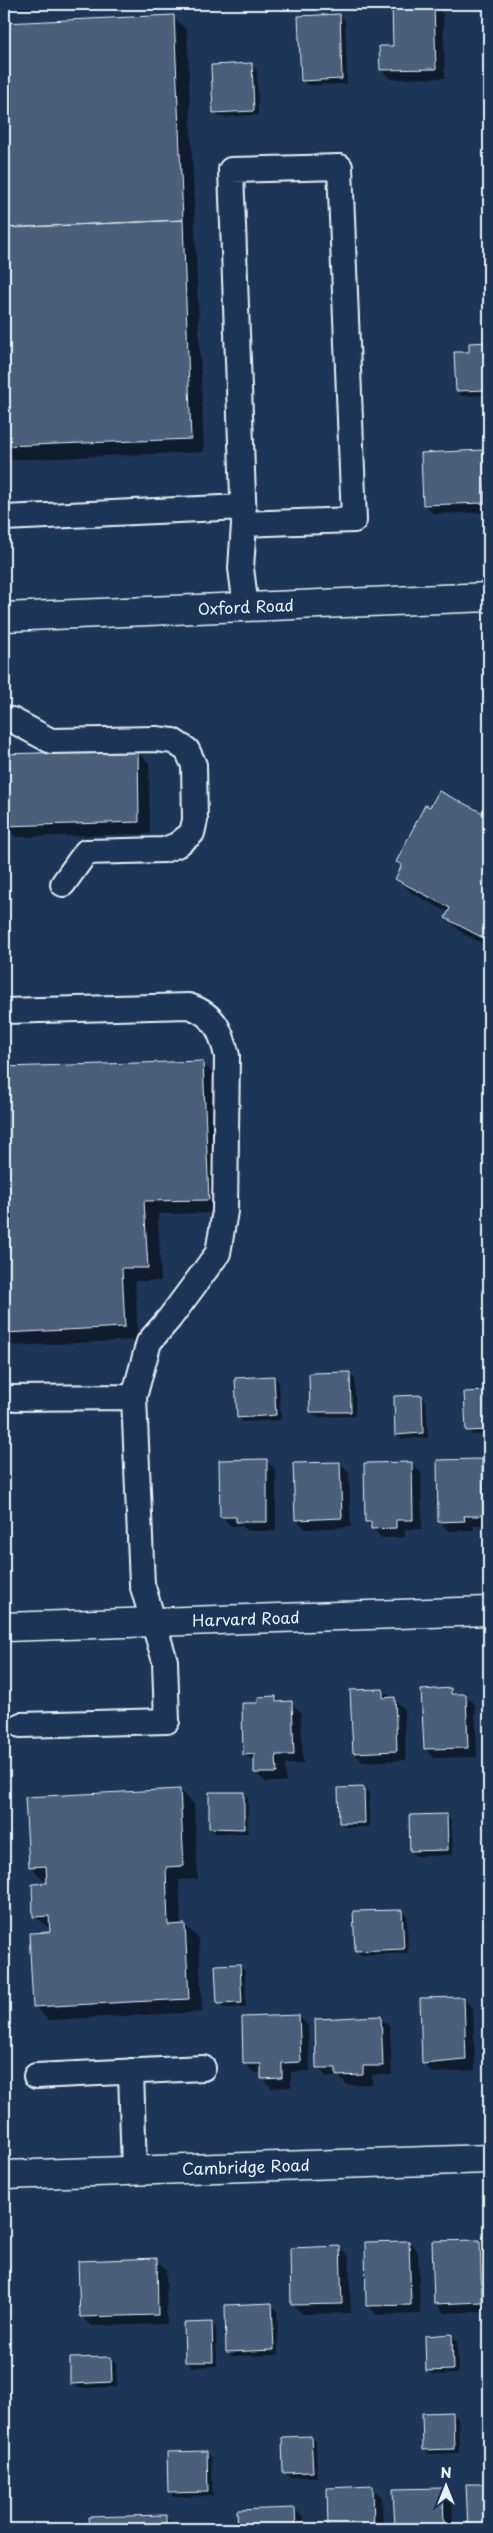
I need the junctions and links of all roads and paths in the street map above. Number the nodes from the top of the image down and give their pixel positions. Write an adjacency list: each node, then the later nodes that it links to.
1 (243, 516): 1 (lane); 2 (lane); 4 (lane)
2 (4, 518)
3 (489, 598): 4 (street, Oxford Road)
4 (246, 608): 5 (street, Oxford Road)
5 (4, 617)
6 (12, 720): 7 (lane)
7 (63, 884)
8 (4, 1011): 9 (lane)
9 (134, 1397): 10 (lane); 12 (lane)
10 (4, 1398)
11 (489, 1611): 12 (street, Harvard Road)
12 (153, 1622): 13 (street, Harvard Road); 14 (lane)
13 (4, 1627)
14 (22, 1726)
15 (203, 2068): 16 (lane)
16 (131, 2072): 17 (lane); 19 (lane)
17 (36, 2076)
18 (489, 2159): 19 (street, Cambridge Road)
19 (134, 2172): 20 (street, Cambridge Road)
20 (4, 2175)

